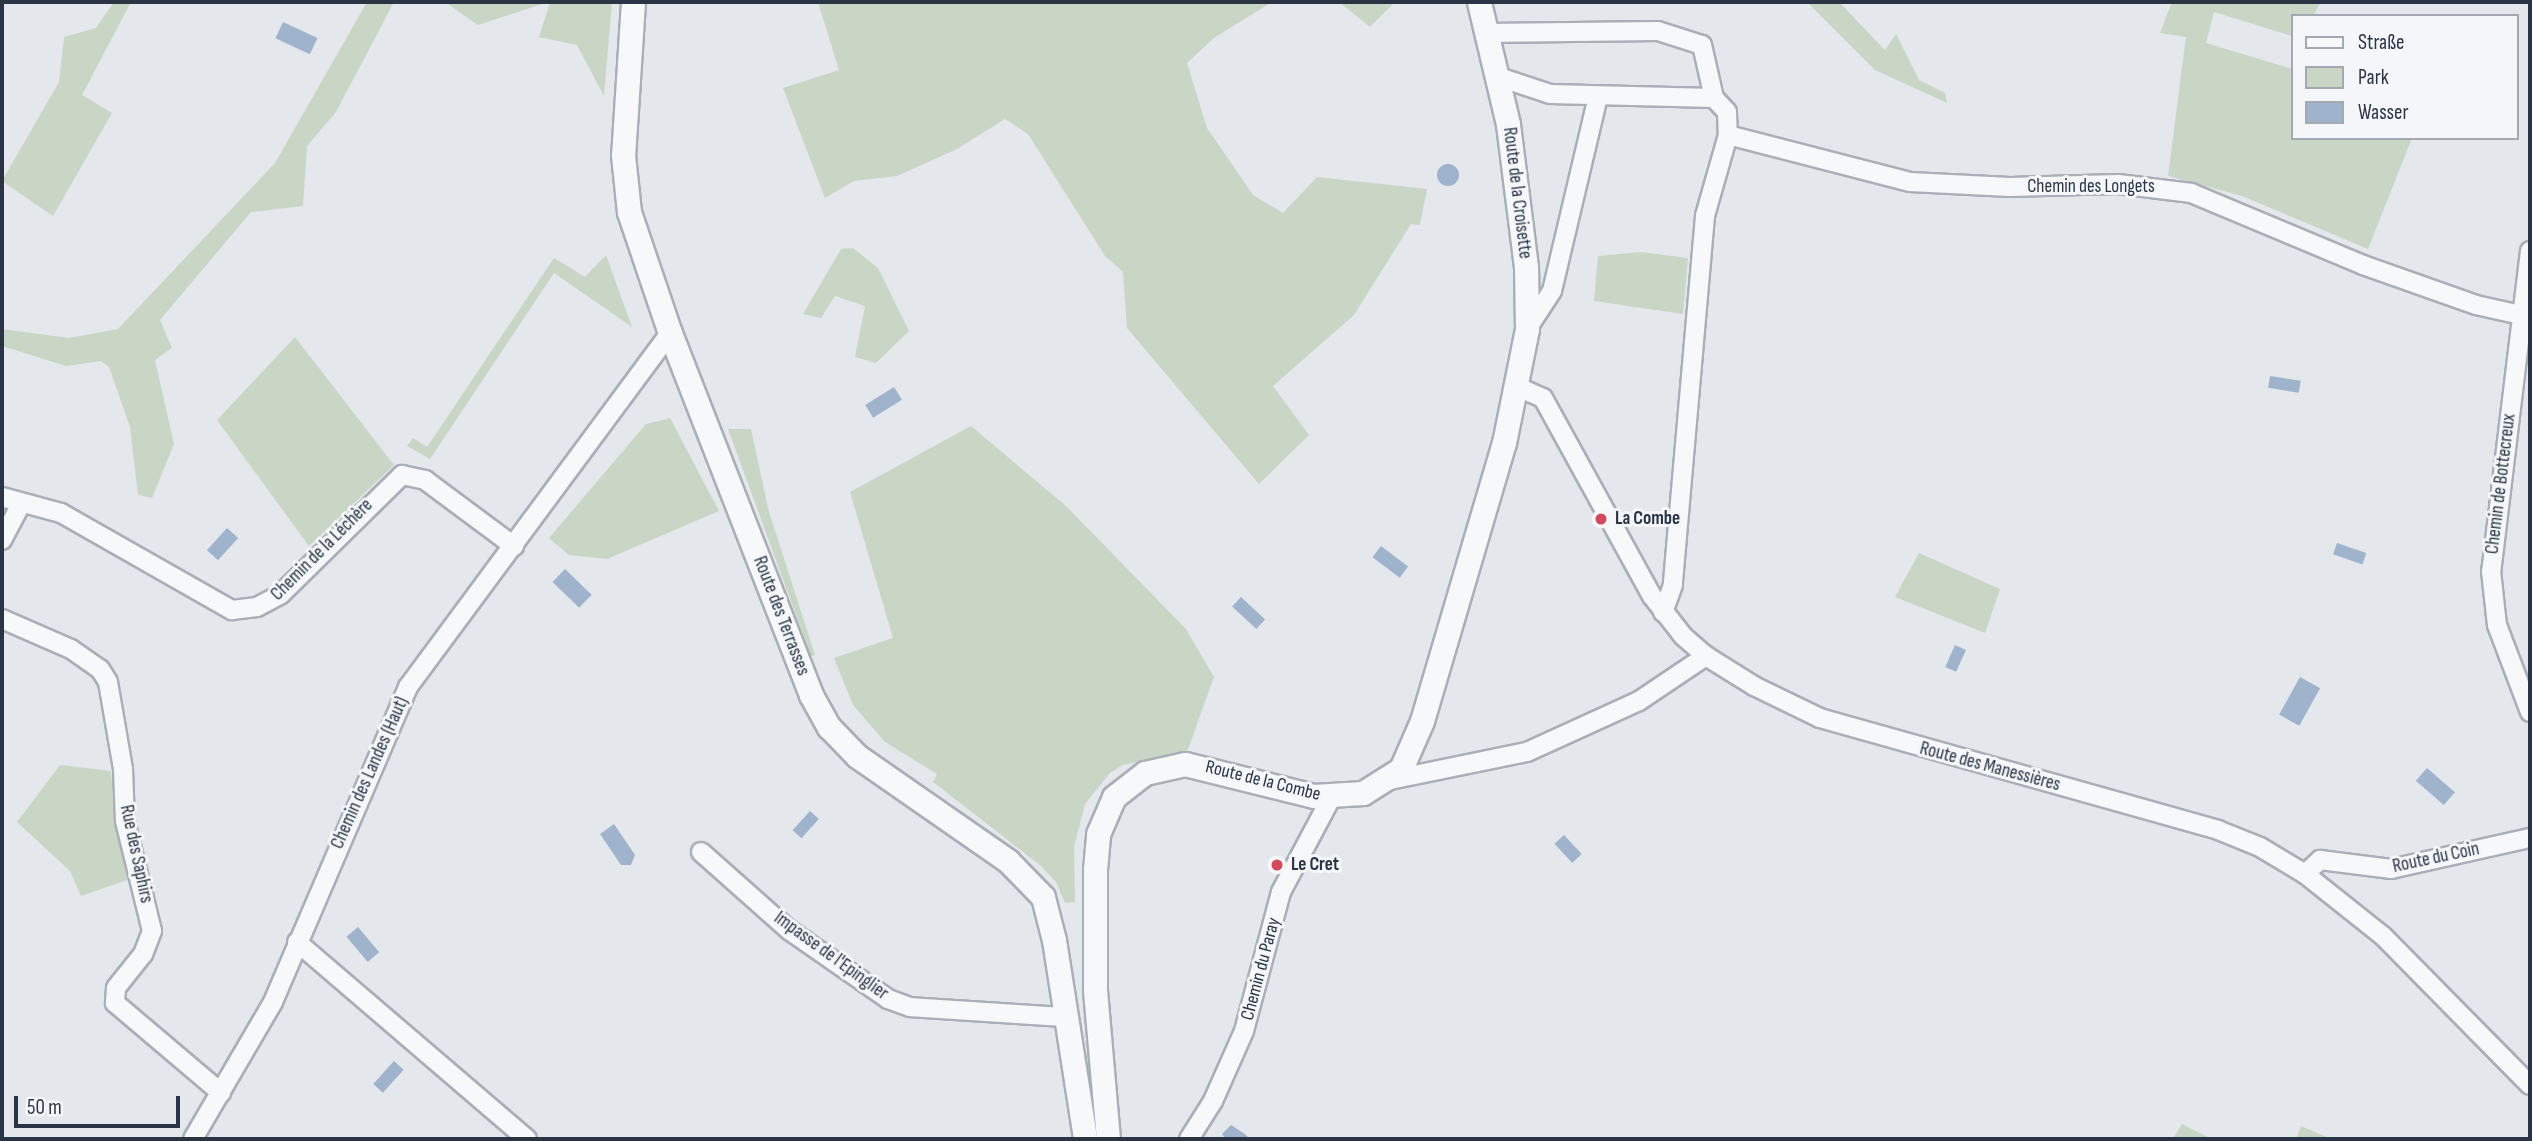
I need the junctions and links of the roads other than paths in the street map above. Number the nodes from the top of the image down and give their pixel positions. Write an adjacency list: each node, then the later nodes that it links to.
1 (633, 2): 11 (street, Route des Terrasses)
2 (1479, 2): 3 (street, Route de la Croisette)
3 (1486, 33): 4 (street, Route de la Croisette); 6 (street)
4 (1499, 77): 5 (street); 10 (street, Route de la Croisette)
5 (1598, 97): 6 (street); 10 (street)
6 (1714, 98): 7 (street)
7 (1728, 135): 9 (street, Chemin des Longets); 17 (street)
8 (2530, 251): 9 (street, Chemin de Bottecreux)
9 (2521, 315): 20 (street, Chemin de Bottecreux)
10 (1528, 329): 12 (street, Route de la Croisette)
11 (670, 333): 16 (street, Chemin des Landes (Haut)); 27 (street, Route des Terrasses)
12 (1518, 387): 17 (street, Route des Manessières); 21 (street)
13 (2, 497): 14 (street, Chemin de la Léchère)
14 (21, 504): 15 (street); 16 (street, Chemin de la Léchère)
15 (2, 540)
16 (514, 546): 26 (street, Chemin des Landes (Haut))
17 (1663, 612): 19 (street, Route des Manessières)
18 (2, 619): 29 (street, Rue des Saphirs)
19 (1706, 656): 21 (street); 25 (street, Route des Manessières)
20 (2530, 712)
21 (1390, 780): 22 (street, Route de la Combe)
22 (1331, 798): 33 (street, Route de la Combe); 34 (street, Chemin du Paray)
23 (2530, 838): 25 (street, Route du Coin)
24 (701, 852): 27 (street, Impasse de l'Epinglier)
25 (2305, 874): 28 (street, Route des Manessières)
26 (298, 943): 29 (street, Chemin des Landes (Haut)); 31 (street)
27 (1066, 1017): 32 (street, Route des Terrasses)
28 (2530, 1085)
29 (221, 1093): 30 (street, Chemin des Landes (Haut))
30 (193, 1139)
31 (527, 1139)
32 (1084, 1139)
33 (1108, 1139)
34 (1189, 1139)

